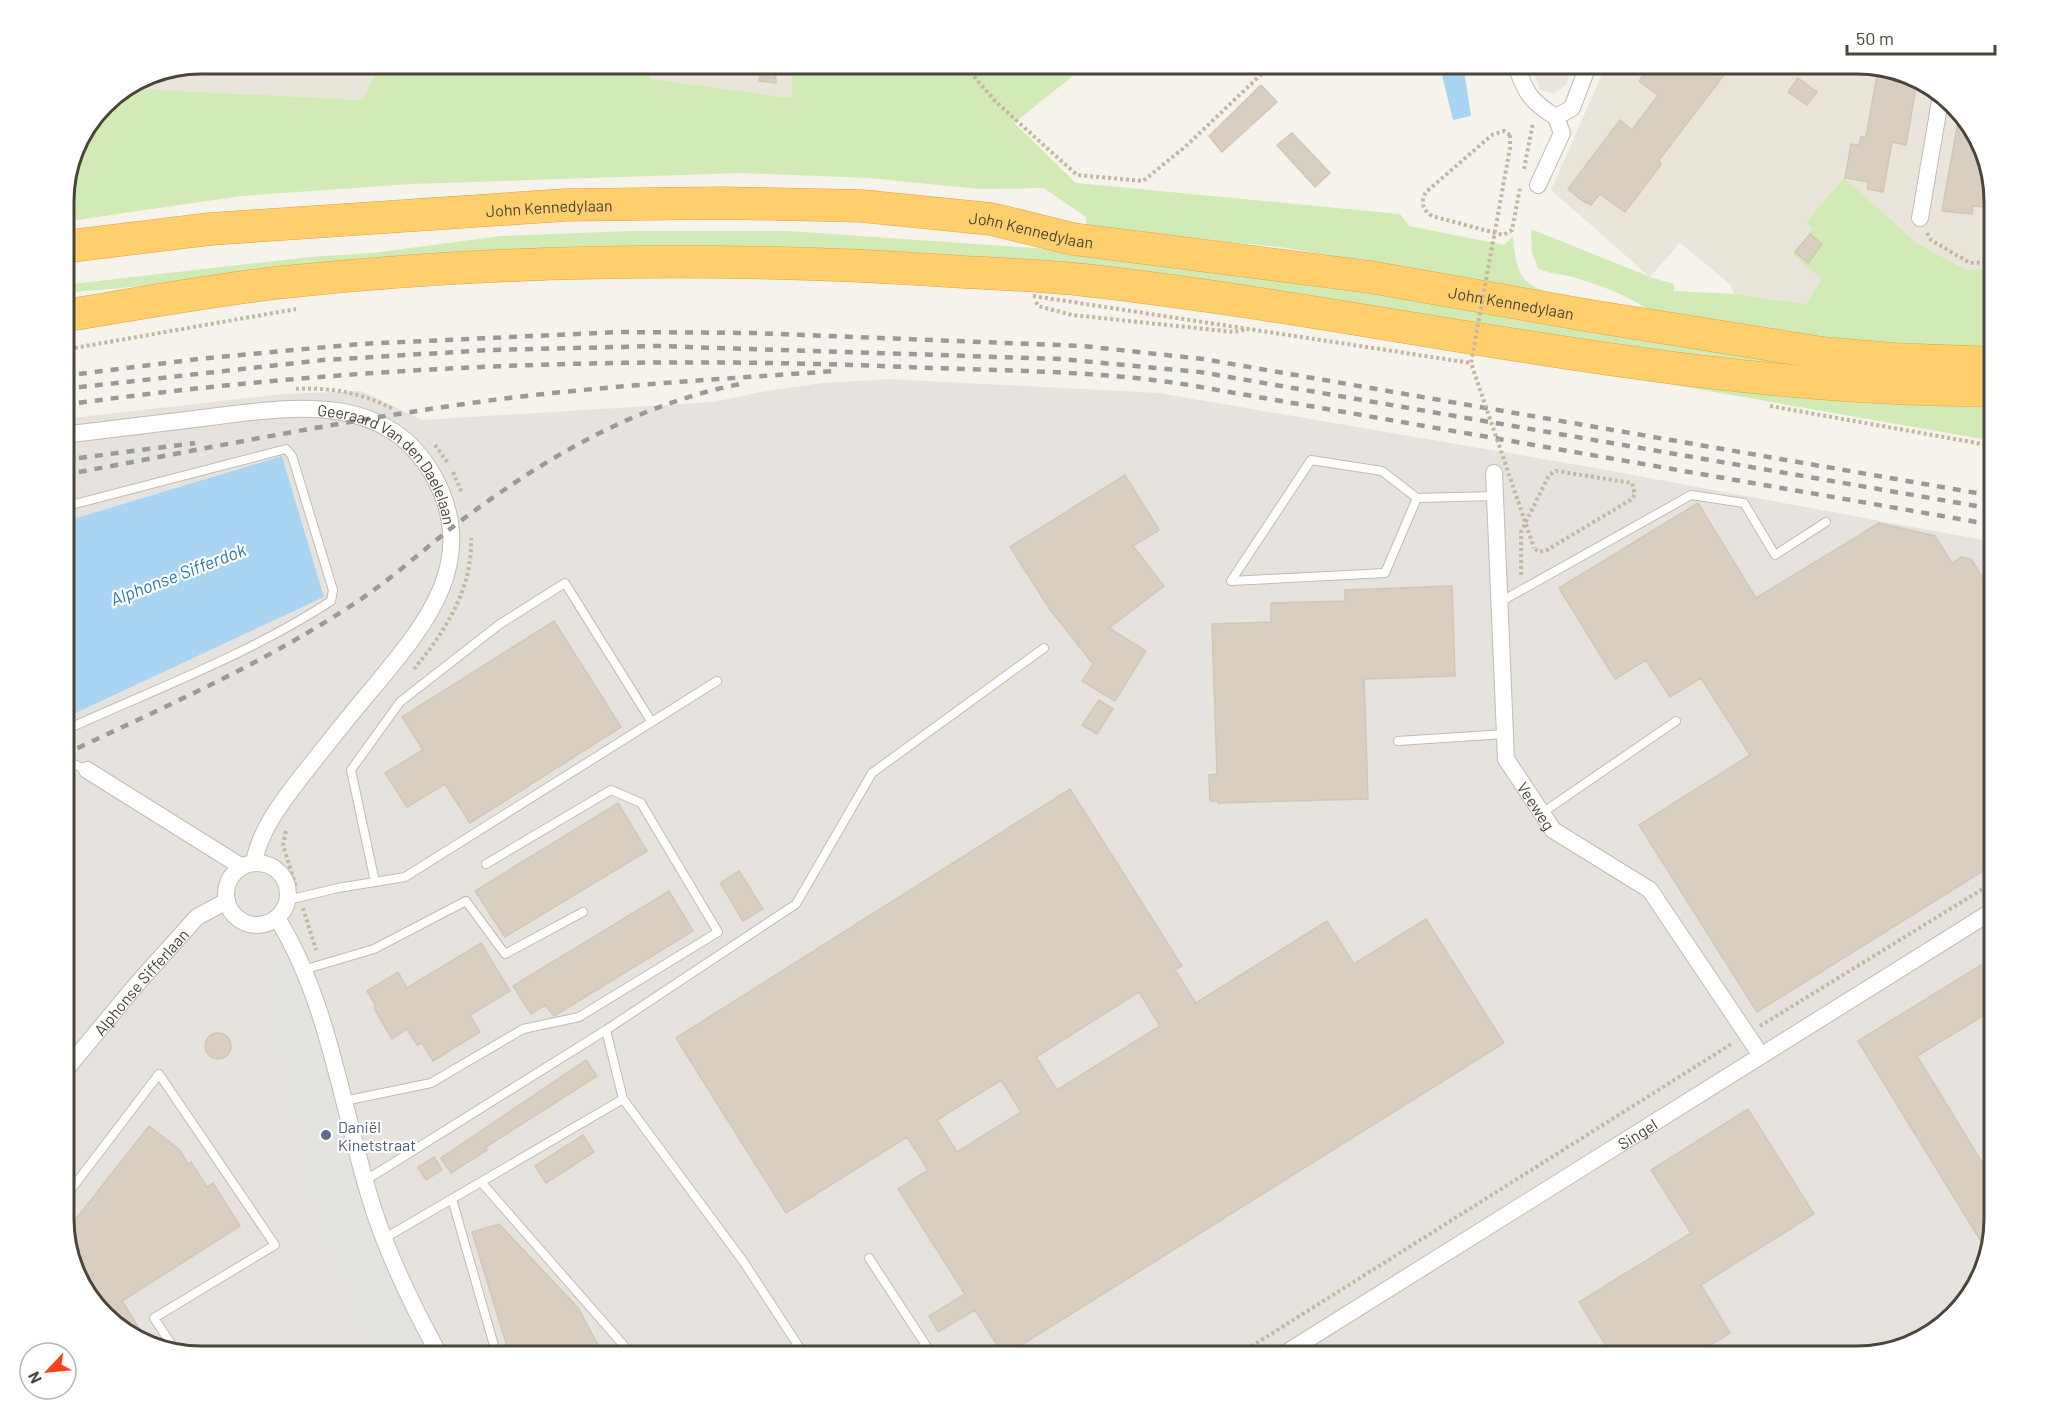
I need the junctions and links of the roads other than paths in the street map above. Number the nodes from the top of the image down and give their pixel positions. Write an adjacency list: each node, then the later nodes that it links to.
1 (1519, 74): 4 (street)
2 (1585, 74): 4 (street)
3 (1939, 105): 6 (street)
4 (1556, 117): 5 (street)
5 (1529, 185)
6 (1920, 218)
7 (74, 246): 9 (highway, John Kennedylaan)
8 (74, 314): 10 (highway)
9 (1984, 363)
10 (1984, 390)
11 (74, 434): 29 (street, Geeraard Van den Daelelaan)
12 (1494, 473): 13 (street, Veeweg)
13 (1495, 496): 14 (lane); 17 (street, Veeweg)
14 (1417, 498): 14 (lane)
15 (74, 504): 22 (lane)
16 (1826, 522): 17 (lane)
17 (1500, 602): 23 (street, Veeweg)
18 (1044, 648): 37 (lane)
19 (717, 681): 20 (lane)
20 (651, 721): 30 (lane); 30 (lane)
21 (1676, 721): 27 (lane)
22 (74, 726)
23 (1505, 734): 24 (lane); 27 (street, Veeweg)
24 (1398, 741)
25 (74, 764): 26 (lane)
26 (87, 770): 29 (street)
27 (1542, 813): 38 (street, Veeweg)
28 (486, 864): 41 (lane)
29 (248, 865): 31 (street); 32 (street)
30 (375, 882): 31 (lane)
31 (288, 900): 35 (street)
32 (227, 901): 35 (street); 39 (street, Alphonse Sifferlaan)
33 (583, 912): 36 (lane)
34 (1984, 916): 38 (street, Singel)
35 (277, 918): 36 (street)
36 (303, 970): 41 (street)
37 (606, 1030): 40 (lane); 42 (lane)
38 (1760, 1054): 54 (street, Singel)
39 (74, 1060)
40 (623, 1099): 43 (lane); 52 (lane)
41 (344, 1101): 42 (street)
42 (366, 1180): 46 (street)
43 (481, 1182): 45 (lane); 51 (lane)
44 (74, 1186): 48 (lane)
45 (452, 1199): 46 (lane); 50 (lane)
46 (384, 1238): 49 (street)
47 (869, 1258): 53 (lane)
48 (169, 1341)
49 (434, 1346)
50 (494, 1346)
51 (624, 1346)
52 (798, 1346)
53 (926, 1346)
54 (1297, 1346)

